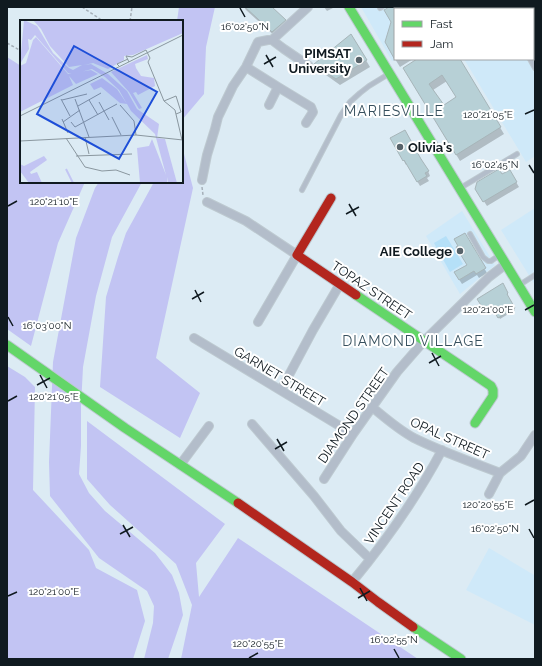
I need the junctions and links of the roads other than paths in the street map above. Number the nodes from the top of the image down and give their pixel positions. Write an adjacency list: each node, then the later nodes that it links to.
1 (308, 7): 3 (street)
2 (349, 7): 6 (main road)
3 (272, 40): 4 (street); 5 (street)
4 (309, 66)
5 (246, 67): 7 (street); 11 (street)
6 (389, 73): 12 (main road); 13 (lane)
7 (278, 87): 8 (street); 9 (street)
8 (269, 105)
9 (306, 123)
10 (517, 154): 12 (lane)
11 (202, 180)
12 (460, 188): 18 (main road)
13 (302, 190)
14 (331, 198): 17 (main road)
15 (207, 202): 17 (street)
16 (470, 234): 18 (lane)
17 (297, 255): 21 (main road, TOPAZ STREET); 24 (street)
18 (500, 255): 19 (main road)
19 (506, 264): 22 (main road); 26 (street, DIAMOND STREET)
20 (535, 275): 22 (lane)
21 (340, 284): 26 (main road, TOPAZ STREET); 28 (street)
22 (519, 285): 23 (main road)
23 (535, 312)
24 (258, 322)
25 (194, 338): 28 (street, GARNET STREET)
26 (424, 341): 29 (street, DIAMOND STREET); 30 (main road, TOPAZ STREET)
27 (7, 345): 36 (main road)
28 (281, 390): 33 (street, GARNET STREET)
29 (372, 407): 33 (street, DIAMOND STREET); 35 (street, OPAL STREET)
30 (475, 423)
31 (252, 424): 40 (street)
32 (209, 426): 36 (street)
33 (353, 434): 38 (street, DIAMOND STREET)
34 (535, 435): 37 (street)
35 (442, 450): 37 (street, OPAL STREET); 40 (street, VINCENT ROAD)
36 (180, 465): 41 (main road)
37 (500, 472): 39 (street)
38 (324, 479)
39 (490, 494)
40 (370, 559): 41 (street, VINCENT ROAD)
41 (352, 582): 42 (main road)
42 (460, 659)

